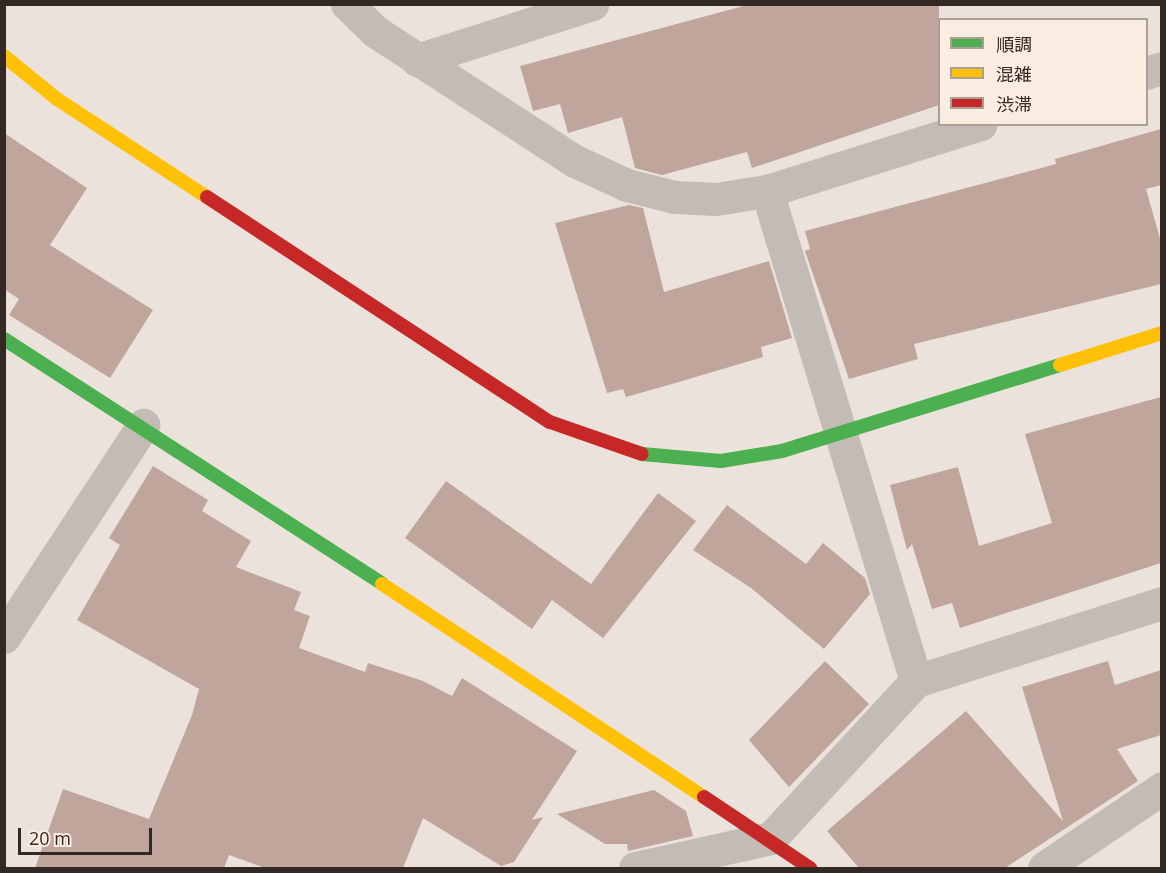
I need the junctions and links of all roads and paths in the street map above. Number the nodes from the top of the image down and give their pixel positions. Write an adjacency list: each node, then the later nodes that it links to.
1 (347, 4): 4 (street)
2 (592, 4): 4 (street)
3 (4, 56): 10 (street)
4 (417, 60): 6 (street)
5 (975, 126): 6 (street)
6 (767, 191): 10 (street)
7 (1161, 333): 10 (street)
8 (4, 339): 9 (street)
9 (143, 425): 12 (street); 15 (street)
10 (840, 435): 13 (street)
11 (1161, 603): 13 (street)
12 (4, 637)
13 (915, 681): 15 (street)
14 (1161, 788): 18 (street)
15 (771, 838): 16 (street); 17 (street)
16 (635, 868)
17 (810, 868)
18 (1044, 868)

